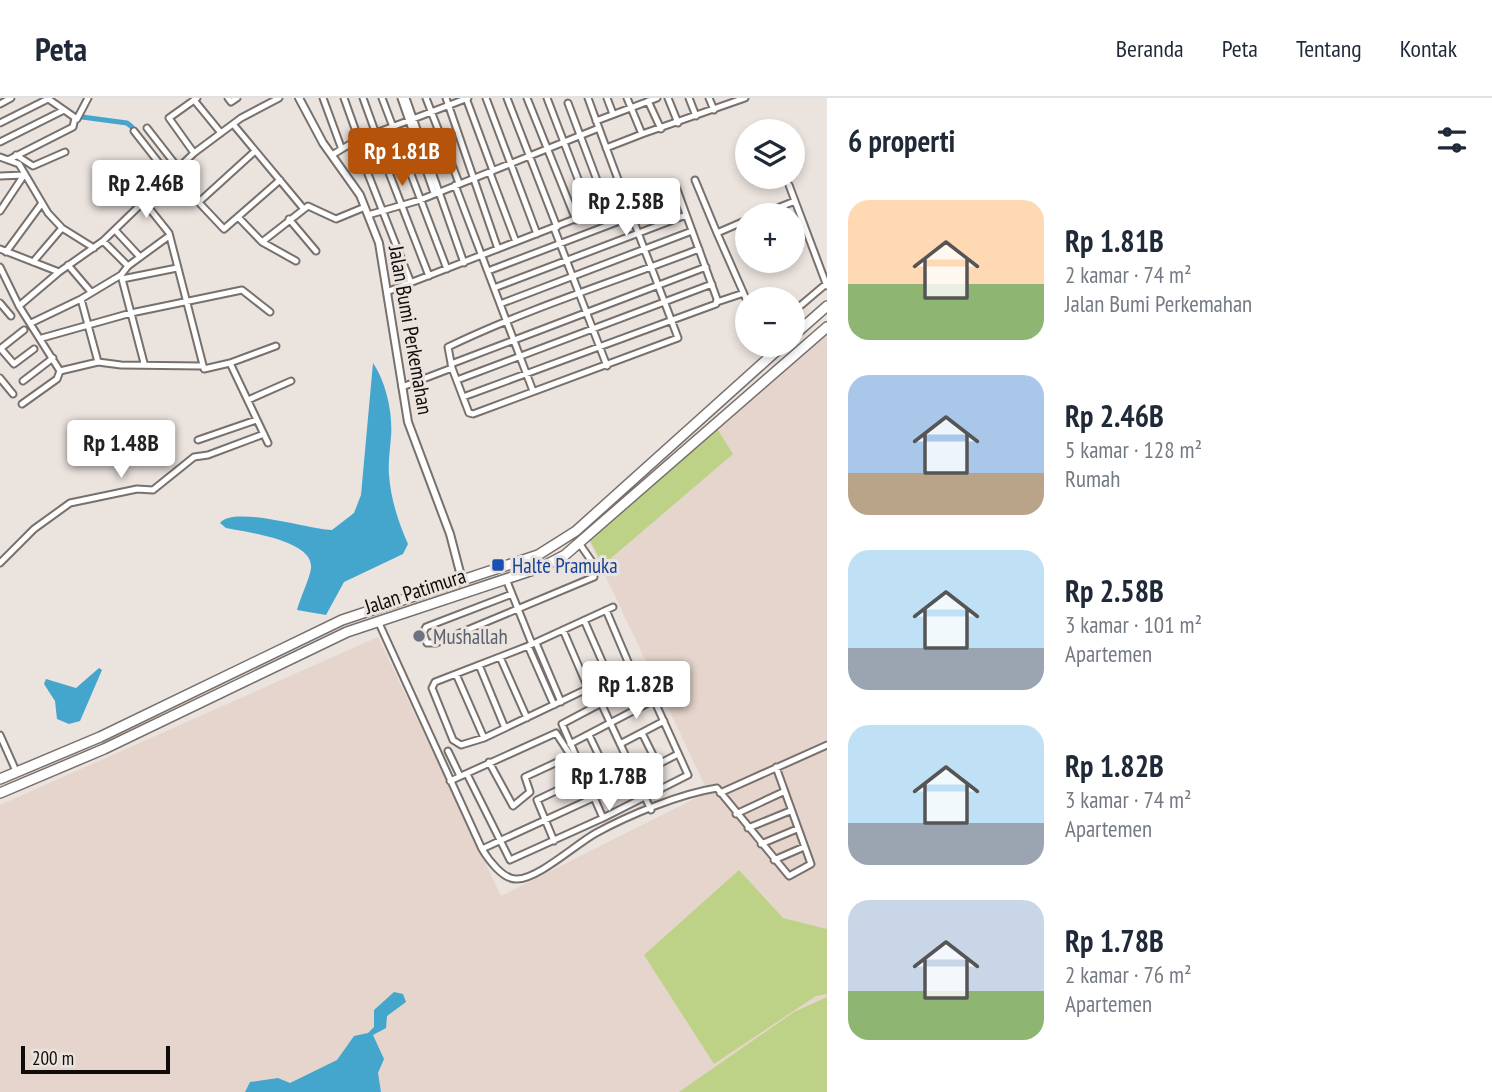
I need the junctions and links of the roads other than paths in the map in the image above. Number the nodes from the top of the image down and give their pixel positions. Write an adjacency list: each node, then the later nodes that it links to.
1 (10, 98): 32 (street)
2 (47, 98): 35 (street); 44 (street)
3 (88, 98): 40 (street)
4 (228, 98): 5 (street)
5 (237, 98)
6 (279, 98): 45 (street)
7 (299, 98): 65 (street, Jalan Bumi Perkemahan)
8 (323, 98): 58 (street)
9 (344, 98): 55 (street)
10 (363, 98): 52 (street)
11 (382, 98): 46 (street)
12 (404, 98): 41 (street)
13 (426, 98): 37 (street)
14 (446, 98): 33 (street)
15 (467, 98): 33 (street); 71 (street)
16 (486, 98): 69 (street)
17 (507, 98): 67 (street)
18 (527, 98): 60 (street)
19 (547, 98): 57 (street)
20 (587, 98): 42 (street)
21 (607, 98): 38 (street)
22 (627, 98): 34 (street)
23 (657, 98): 29 (street)
24 (668, 98): 43 (street)
25 (689, 98): 39 (street)
26 (709, 98): 36 (street)
27 (745, 98): 30 (street)
28 (195, 99): 51 (street); 63 (street)
29 (648, 100): 34 (street); 49 (street)
30 (730, 101): 36 (street)
31 (568, 103): 54 (street)
32 (0, 104)
33 (449, 105): 37 (street); 75 (street)
34 (631, 108): 38 (street); 53 (street)
35 (64, 110): 40 (street); 56 (street)
36 (714, 110): 39 (street)
37 (432, 113): 41 (street); 78 (street)
38 (613, 114): 42 (street)
39 (696, 116): 43 (street)
40 (75, 118): 64 (street)
41 (412, 120): 46 (street); 80 (street)
42 (596, 121): 48 (street)
43 (678, 122): 49 (street)
44 (0, 123)
45 (233, 124): 51 (street); 61 (street)
46 (392, 127): 52 (street); 82 (street)
47 (147, 128): 70 (street)
48 (599, 128): 54 (street); 59 (street)
49 (661, 130): 53 (street)
50 (134, 131): 73 (street)
51 (221, 133): 63 (street)
52 (375, 134): 55 (street); 89 (street)
53 (642, 134): 59 (street)
54 (581, 136): 57 (street); 90 (street)
55 (357, 141): 58 (street); 92 (street)
56 (0, 142)
57 (564, 142): 60 (street); 95 (street)
58 (341, 147): 65 (street)
59 (606, 148): 83 (street)
60 (547, 149): 67 (street); 100 (street)
61 (255, 151): 76 (street); 85 (street)
62 (65, 152): 64 (street)
63 (194, 152): 70 (street)
64 (16, 155): 68 (street)
65 (332, 155): 94 (street, Jalan Bumi Perkemahan)
66 (0, 157): 68 (street)
67 (530, 157): 69 (street); 102 (street)
68 (8, 160): 72 (street)
69 (511, 164): 71 (street); 108 (street)
70 (179, 169): 73 (street)
71 (492, 172): 75 (street); 112 (street)
72 (24, 175): 74 (street); 86 (street); 93 (street)
73 (171, 176): 85 (street); 87 (street)
74 (0, 177)
75 (473, 178): 78 (street); 115 (street)
76 (280, 180): 91 (street); 98 (street)
77 (695, 180): 107 (street)
78 (457, 184): 80 (street); 120 (street)
79 (790, 189): 84 (street)
80 (436, 192): 82 (street); 125 (street)
81 (680, 198): 83 (street); 96 (street); 97 (street)
82 (420, 200): 89 (street); 132 (street)
83 (626, 200): 90 (street); 97 (street)
84 (795, 201): 88 (street); 141 (street)
85 (199, 202): 98 (street)
86 (42, 203): 103 (street); 118 (street)
87 (145, 203): 104 (street); 109 (street)
88 (790, 203)
89 (403, 205): 92 (street); 135 (street)
90 (607, 207): 95 (street)
91 (303, 208): 94 (street); 99 (street)
92 (383, 210): 94 (street); 138 (street)
93 (0, 211)
94 (367, 211): 144 (street, Jalan Bumi Perkemahan)
95 (591, 213): 100 (street)
96 (686, 215): 105 (street); 106 (street)
97 (632, 216): 106 (street); 113 (street)
98 (238, 217): 111 (street)
99 (289, 219): 111 (street); 119 (street)
100 (576, 220): 102 (street)
101 (735, 225): 107 (street)
102 (556, 227): 108 (street); 113 (street)
103 (62, 228): 114 (street); 124 (street)
104 (115, 230): 110 (street); 121 (street)
105 (692, 231): 116 (street); 117 (street)
106 (638, 233): 116 (street); 122 (street)
107 (717, 233): 142 (street)
108 (537, 234): 112 (street)
109 (169, 236): 121 (street); 131 (street)
110 (103, 241): 114 (street); 127 (street)
111 (262, 242): 123 (street)
112 (516, 242): 115 (street)
113 (560, 243): 122 (street); 133 (street)
114 (94, 248): 126 (street)
115 (498, 249): 120 (street)
116 (645, 249): 129 (street); 137 (street)
117 (699, 249): 129 (street); 130 (street)
118 (3, 251): 124 (street)
119 (316, 251)
120 (482, 255): 125 (street); 133 (street)
121 (140, 257): 127 (street)
122 (566, 260): 137 (street); 143 (street)
123 (296, 261)
124 (33, 262): 134 (street)
125 (464, 263): 132 (street)
126 (68, 265): 134 (street); 145 (street)
127 (128, 265): 136 (street)
128 (0, 267): 155 (street)
129 (651, 267): 140 (street); 146 (street)
130 (706, 267): 139 (street); 140 (street)
131 (177, 268): 136 (street); 149 (street)
132 (447, 269): 135 (street)
133 (488, 271): 143 (street)
134 (59, 272): 155 (street)
135 (429, 276): 138 (street)
136 (121, 277): 145 (street); 158 (street)
137 (573, 277): 146 (street); 154 (street)
138 (411, 283): 144 (street)
139 (712, 284): 150 (street); 151 (street)
140 (658, 285): 150 (street); 159 (street)
141 (827, 285): 152 (street)
142 (738, 287)
143 (494, 288): 154 (street)
144 (388, 291): 190 (street, Jalan Bumi Perkemahan)
145 (91, 292): 148 (street)
146 (580, 295): 159 (street); 163 (street)
147 (735, 296): 151 (street)
148 (81, 299): 162 (street); 164 (street)
149 (186, 301): 157 (street); 158 (street); 181 (street)
150 (664, 302): 161 (street); 167 (street)
151 (717, 302): 161 (street)
152 (805, 302)
153 (0, 303): 160 (street)
154 (500, 304): 163 (street)
155 (19, 306): 162 (street)
156 (827, 306): 165 (highway)
157 (270, 312)
158 (131, 313): 164 (street); 179 (street)
159 (586, 313): 167 (street); 170 (street)
160 (11, 316)
161 (672, 320): 172 (street); 183 (street)
162 (31, 323): 169 (street)
163 (507, 323): 170 (street); 182 (street)
164 (87, 324): 169 (street); 178 (street)
165 (805, 325)
166 (827, 327): 201 (highway, Jalan Patimura)
167 (593, 329): 172 (street); 175 (street)
168 (24, 330): 173 (street)
169 (42, 338): 177 (street)
170 (514, 341): 175 (street); 182 (street)
171 (275, 346): 180 (street)
172 (599, 346): 183 (street); 185 (street)
173 (1, 349): 174 (street)
174 (34, 349)
175 (520, 356): 185 (street); 187 (street)
176 (770, 357): 200 (highway, Jalan Patimura)
177 (53, 358): 184 (street); 188 (street)
178 (98, 362): 179 (street); 184 (street)
179 (144, 363): 181 (street)
180 (230, 363): 181 (street); 194 (street)
181 (202, 366)
182 (452, 366): 187 (street); 190 (street)
183 (607, 366): 191 (street)
184 (60, 371): 195 (street)
185 (527, 374): 191 (street); 193 (street)
186 (0, 379): 192 (street)
187 (457, 380): 193 (street)
188 (23, 381)
189 (291, 381): 194 (street)
190 (402, 387): 205 (street, Jalan Bumi Perkemahan)
191 (533, 391): 193 (street)
192 (13, 394)
193 (463, 397)
194 (248, 400): 196 (street)
195 (22, 404)
196 (256, 420): 197 (street); 198 (street)
197 (264, 434): 199 (street); 203 (street)
198 (198, 440)
199 (268, 443)
200 (641, 473): 201 (highway); 205 (highway, Jalan Patimura)
201 (648, 481): 202 (highway, Jalan Patimura)
202 (579, 543): 204 (highway, Jalan Patimura); 208 (street)
203 (0, 563)
204 (506, 579): 206 (street); 211 (highway, Jalan Patimura)
205 (463, 580): 243 (highway, Jalan Patimura)
206 (512, 594): 208 (street); 208 (street)
207 (613, 607): 209 (street)
208 (519, 610): 213 (street)
209 (606, 610): 210 (street); 216 (street)
210 (584, 620): 212 (street); 219 (street)
211 (378, 621): 238 (street); 251 (highway, Jalan Patimura)
212 (563, 630): 213 (street); 220 (street)
213 (532, 644): 214 (street); 222 (street); 224 (street)
214 (500, 657): 215 (street); 225 (street)
215 (479, 665): 217 (street); 228 (street)
216 (631, 668): 218 (street); 219 (street)
217 (456, 674): 232 (street); 233 (street)
218 (634, 676)
219 (609, 677): 220 (street)
220 (588, 688): 222 (street)
221 (654, 700): 223 (street); 226 (street); 227 (street)
222 (561, 702): 224 (street)
223 (601, 703): 227 (street); 234 (street)
224 (554, 705): 225 (street)
225 (527, 718): 228 (street)
226 (664, 722): 229 (street); 239 (street)
227 (610, 724): 231 (street); 235 (street)
228 (505, 728): 232 (street)
229 (642, 733): 235 (street); 241 (street)
230 (0, 735): 243 (street)
231 (589, 735): 234 (street); 249 (street)
232 (484, 738): 233 (street)
233 (455, 744): 237 (street)
234 (570, 744): 245 (street)
235 (620, 744): 246 (street)
236 (827, 745): 242 (street)
237 (448, 751): 238 (street); 244 (street)
238 (437, 752): 248 (street)
239 (678, 754): 241 (street); 254 (street)
240 (489, 762): 240 (street); 244 (street)
241 (658, 765): 246 (street)
242 (776, 767): 250 (street); 252 (street)
243 (16, 771): 247 (highway, Jalan Patimura)
244 (464, 775): 248 (street); 262 (street)
245 (585, 776): 253 (street); 259 (street)
246 (636, 776): 249 (street); 254 (street)
247 (0, 779)
248 (450, 781): 266 (street)
249 (614, 787): 253 (street)
250 (783, 792): 256 (street); 257 (street)
251 (0, 793)
252 (720, 793): 255 (street); 257 (street)
253 (595, 797): 258 (street); 259 (street)
254 (646, 797): 255 (street); 258 (street)
255 (651, 810): 266 (street)
256 (790, 811): 260 (street); 261 (street)
257 (736, 814): 260 (street)
258 (603, 818): 263 (street)
259 (544, 820): 262 (street); 263 (street)
260 (748, 828): 264 (street)
261 (797, 829): 264 (street); 265 (street)
262 (499, 841): 263 (street); 266 (street)
263 (554, 841)
264 (761, 844): 267 (street)
265 (804, 847): 267 (street); 267 (street)
266 (482, 849)
267 (774, 860)

